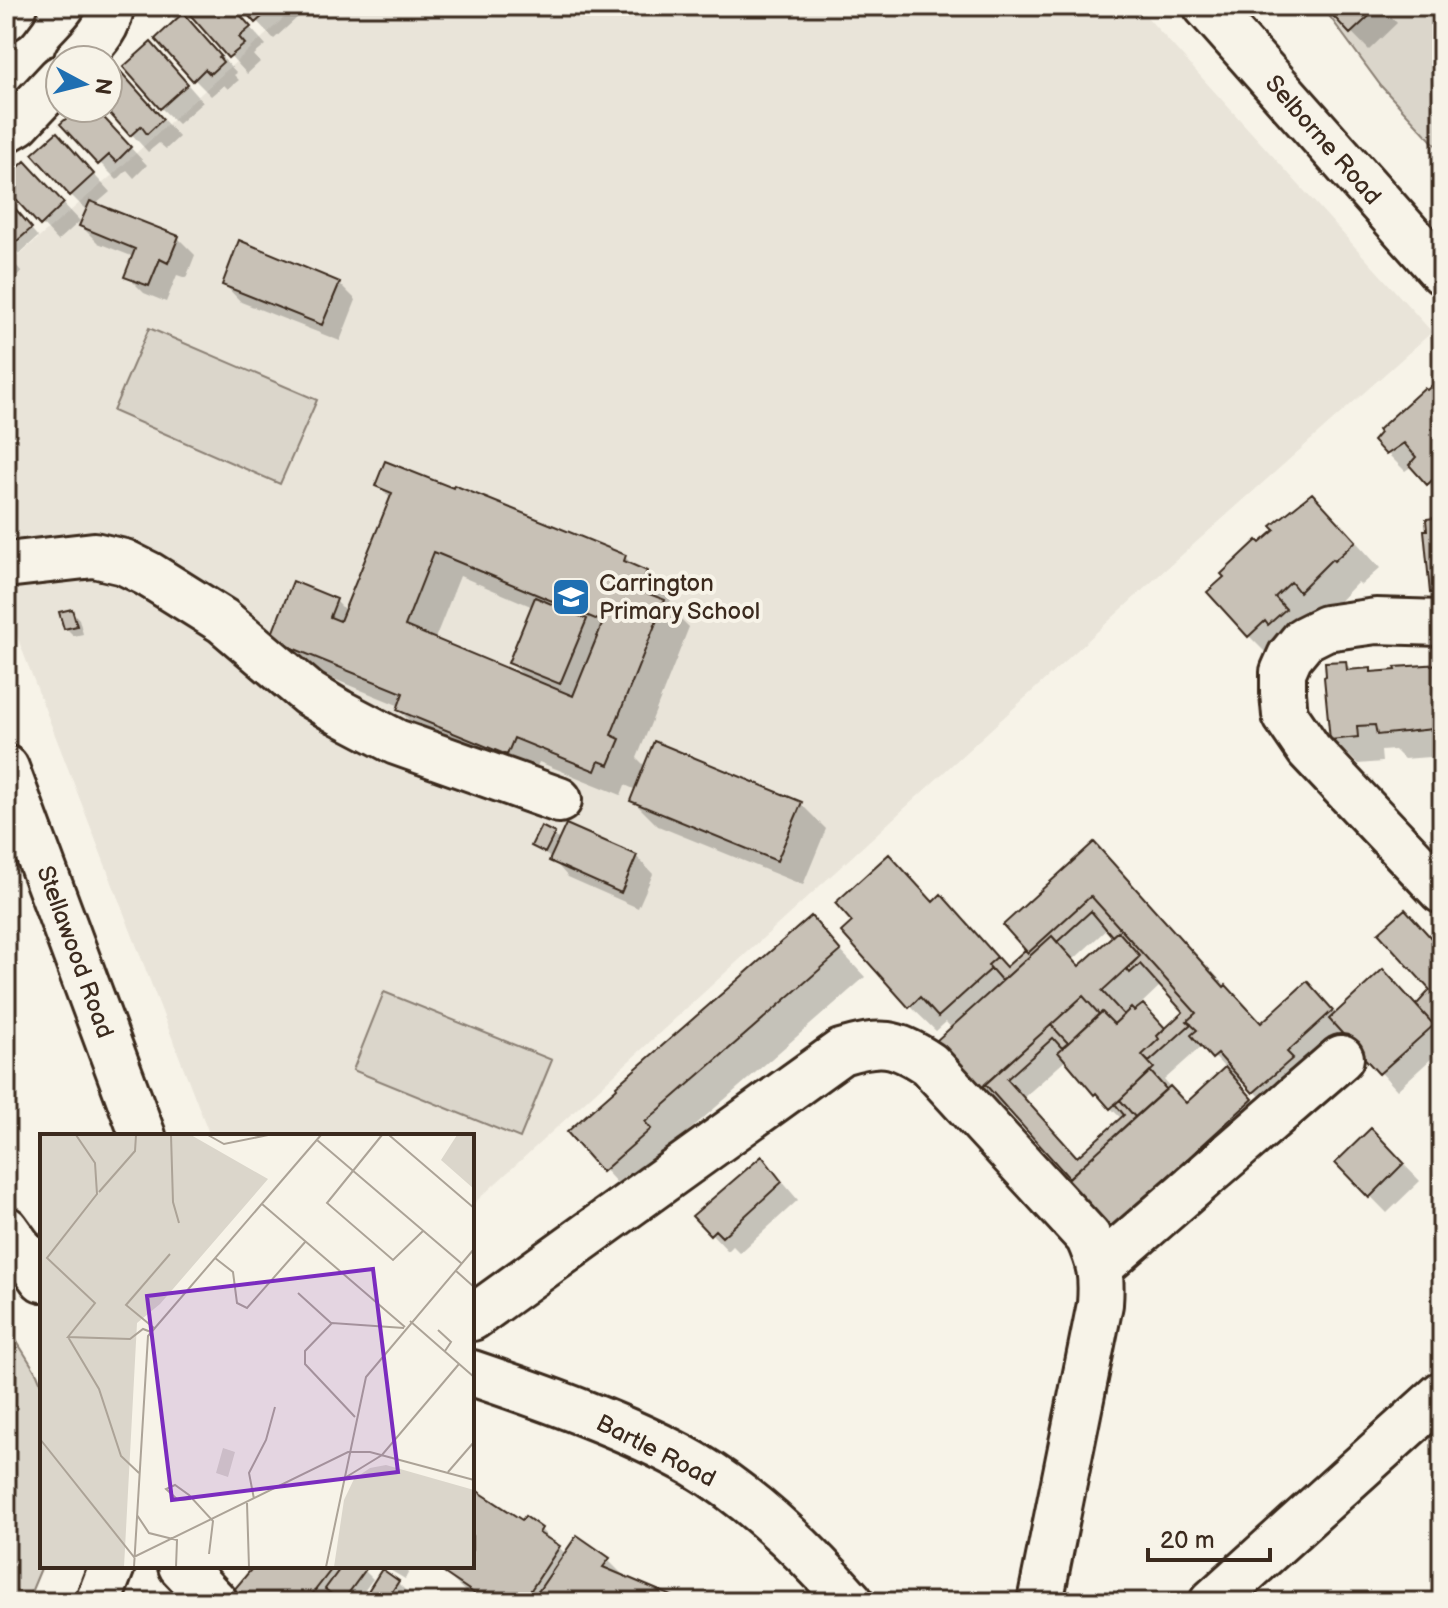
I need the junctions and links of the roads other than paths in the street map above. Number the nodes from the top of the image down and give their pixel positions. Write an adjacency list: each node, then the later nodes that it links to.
1 (15, 6): 4 (street)
2 (111, 6): 5 (street)
3 (1222, 12): 8 (street, Selborne Road)
4 (6, 18)
5 (92, 44)
6 (44, 95): 7 (street)
7 (6, 130)
8 (1442, 272)
9 (6, 565): 12 (street)
10 (1442, 623): 13 (street)
11 (6, 768): 15 (street, Stellawood Road)
12 (559, 800)
13 (1442, 891)
14 (1341, 1058): 19 (street)
15 (142, 1134)
16 (6, 1209): 17 (street)
17 (40, 1221)
18 (6, 1229): 20 (street)
19 (1100, 1267): 21 (street); 29 (street)
20 (40, 1276)
21 (474, 1317)
22 (474, 1374): 28 (street, Bartle Road)
23 (1442, 1394): 30 (street)
24 (111, 1568): 26 (street)
25 (183, 1568): 27 (street)
26 (98, 1602)
27 (215, 1602)
28 (851, 1602)
29 (1040, 1602)
30 (1212, 1602)

